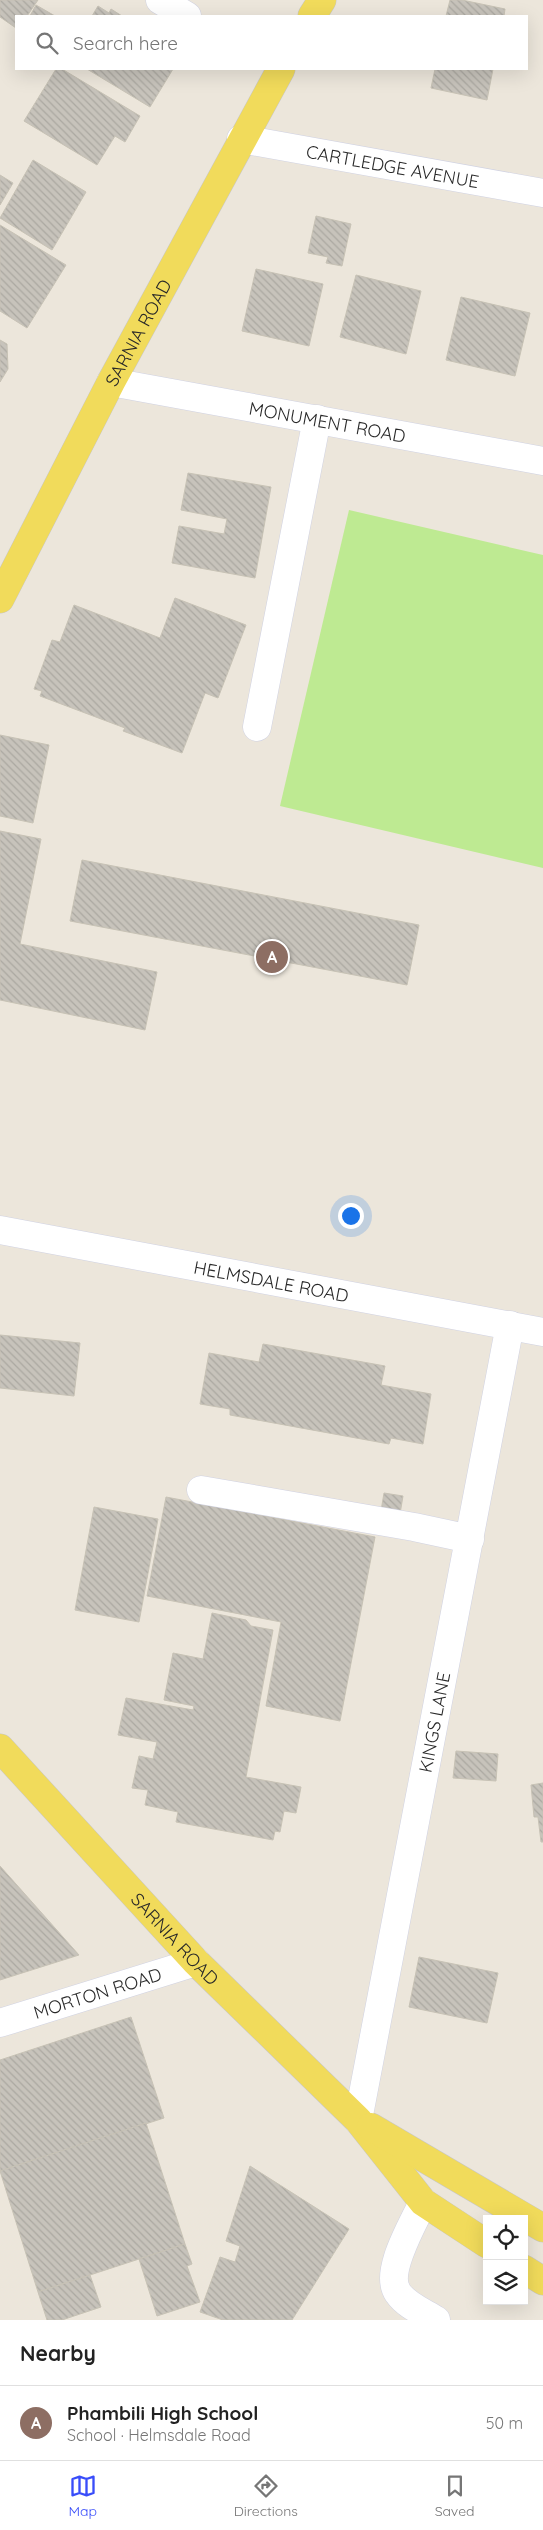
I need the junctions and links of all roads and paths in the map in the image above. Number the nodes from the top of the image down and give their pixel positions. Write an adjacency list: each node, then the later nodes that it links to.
1 (160, 0): 3 (street)
2 (322, 0): 4 (main road)
3 (185, 15)
4 (313, 15)
5 (278, 70): 6 (main road, SARNIA ROAD)
6 (241, 138): 7 (street, CARTLEDGE AVENUE); 8 (main road, SARNIA ROAD)
7 (543, 193)
8 (111, 382): 9 (street, MONUMENT ROAD); 11 (main road, SARNIA ROAD)
9 (317, 420): 10 (street, MONUMENT ROAD); 13 (street)
10 (543, 461)
11 (7, 563): 12 (main road, SARNIA ROAD)
12 (0, 599)
13 (257, 727)
14 (0, 1230): 15 (street, HELMSDALE ROAD)
15 (510, 1326): 16 (street, HELMSDALE ROAD); 18 (street, KINGS LANE)
16 (543, 1332)
17 (201, 1490): 18 (street)
18 (470, 1539): 22 (street, KINGS LANE)
19 (0, 1748): 20 (main road, SARNIA ROAD)
20 (196, 1962): 21 (street, MORTON ROAD); 22 (main road, SARNIA ROAD)
21 (0, 2023)
22 (358, 2120): 23 (main road, SARNIA ROAD); 24 (main road, SARNIA ROAD)
23 (423, 2202): 25 (main road, SARNIA ROAD); 28 (street)
24 (543, 2228)
25 (483, 2241)
26 (528, 2272): 27 (main road)
27 (543, 2281)
28 (436, 2320)

